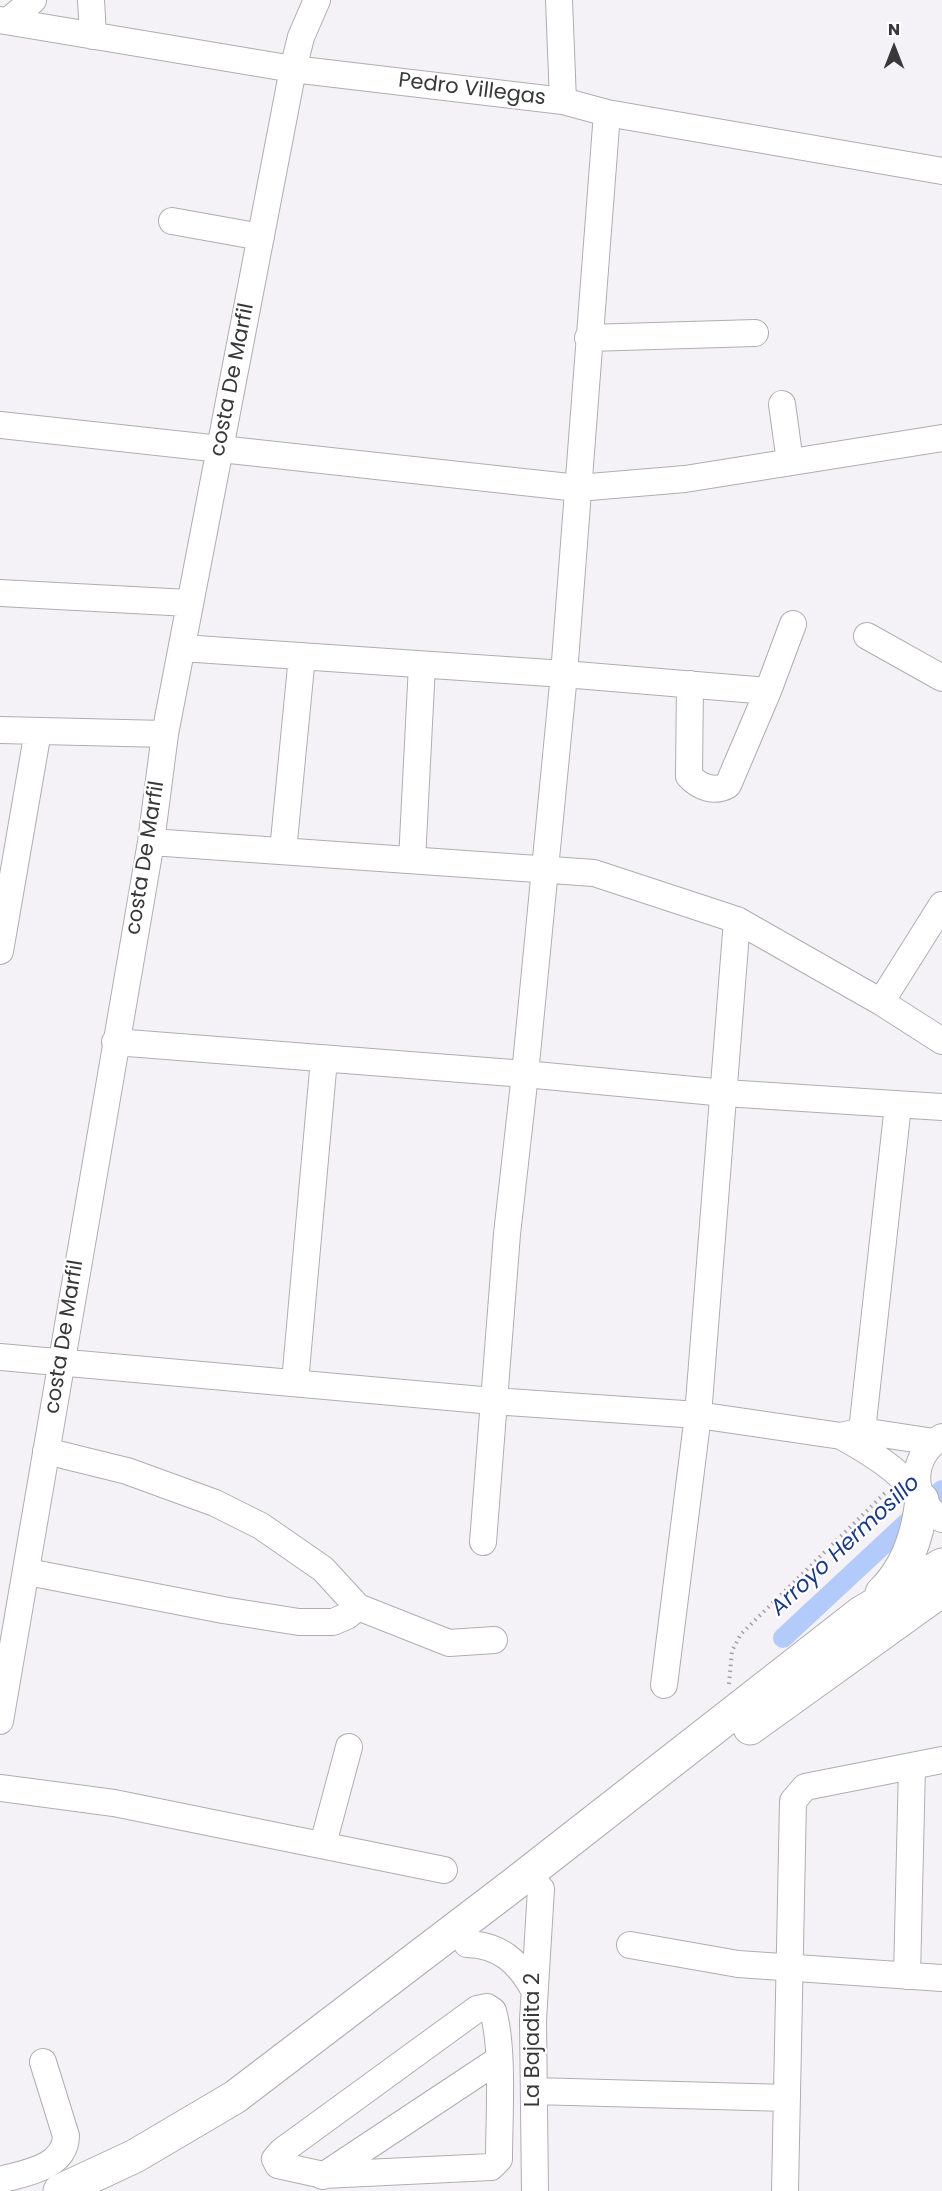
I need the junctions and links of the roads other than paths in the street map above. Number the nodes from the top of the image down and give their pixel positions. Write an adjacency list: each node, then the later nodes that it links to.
1 (33, 0): 5 (street)
2 (92, 0): 6 (street)
3 (317, 0): 7 (street, costa De Marfil)
4 (559, 0): 8 (street)
5 (4, 21): 6 (street, Pedro Villegas)
6 (93, 36): 7 (street, Pedro Villegas)
7 (293, 69): 8 (street, Pedro Villegas); 12 (street, costa De Marfil)
8 (562, 101): 9 (street, Pedro Villegas)
9 (607, 113): 10 (street, Pedro Villegas); 14 (street)
10 (942, 171)
11 (172, 221): 12 (street)
12 (261, 237): 18 (street, costa De Marfil)
13 (755, 333): 14 (street)
14 (588, 338): 20 (street)
15 (782, 404): 19 (street)
16 (0, 425): 18 (street)
17 (942, 438): 19 (street)
18 (220, 450): 20 (street); 22 (street, costa De Marfil)
19 (790, 462): 20 (street)
20 (578, 488): 28 (street)
21 (0, 593): 22 (street)
22 (189, 603): 25 (street, costa De Marfil)
23 (793, 624): 31 (street)
24 (867, 636): 29 (street)
25 (182, 648): 26 (street); 34 (street, costa De Marfil)
26 (302, 657): 27 (street); 36 (street)
27 (422, 665): 28 (street); 38 (street)
28 (564, 674): 30 (street); 39 (street)
29 (942, 678)
30 (690, 684): 31 (street); 31 (street)
31 (768, 691)
32 (0, 730): 33 (street)
33 (38, 730): 34 (street); 37 (street)
34 (165, 734): 35 (street, costa De Marfil)
35 (151, 842): 36 (street); 45 (street, costa De Marfil)
36 (283, 851): 38 (street)
37 (8, 860): 42 (street)
38 (412, 860): 39 (street)
39 (546, 867): 41 (street); 47 (street)
40 (942, 905): 43 (street)
41 (737, 920): 43 (street); 48 (street)
42 (0, 951)
43 (881, 1002): 44 (street)
44 (942, 1041)
45 (115, 1042): 46 (street); 52 (street, costa De Marfil)
46 (324, 1059): 47 (street); 53 (street)
47 (525, 1074): 48 (street); 54 (street)
48 (725, 1093): 49 (street); 55 (street)
49 (898, 1105): 50 (street); 56 (street)
50 (942, 1107)
51 (0, 1357): 52 (street)
52 (61, 1362): 53 (street); 58 (street, costa De Marfil)
53 (294, 1382): 54 (street)
54 (493, 1401): 55 (street); 60 (street)
55 (698, 1415): 56 (street); 67 (street)
56 (852, 1433): 57 (street); 59 (street)
57 (940, 1438): 59 (street)
58 (46, 1451): 62 (street, costa De Marfil); 64 (street)
59 (926, 1509): 65 (main road)
60 (483, 1542)
61 (942, 1564): 65 (main road)
62 (28, 1572): 64 (street); 68 (street, costa De Marfil)
63 (942, 1590): 75 (main road)
64 (358, 1607): 66 (street)
65 (861, 1613): 88 (main road)
66 (494, 1640)
67 (664, 1686)
68 (0, 1721)
69 (349, 1747): 73 (street)
70 (942, 1760): 71 (street)
71 (912, 1766): 78 (street); 79 (street)
72 (0, 1788): 73 (street)
73 (323, 1844): 74 (street)
74 (444, 1870)
75 (541, 1889): 76 (main road); 81 (street, La Bajadita 2)
76 (467, 1944): 81 (street); 89 (main road)
77 (630, 1945): 78 (street)
78 (791, 1967): 79 (street); 85 (street)
79 (907, 1976): 80 (street)
80 (942, 1978)
81 (534, 1990): 84 (street, La Bajadita 2)
82 (498, 2060): 87 (street); 87 (street); 87 (street)
83 (43, 2062): 86 (street)
84 (534, 2091): 85 (street); 90 (street, La Bajadita 2)
85 (787, 2098): 91 (street)
86 (0, 2180)
87 (323, 2183)
88 (60, 2191)
89 (110, 2191)
90 (535, 2191)
91 (785, 2191)

